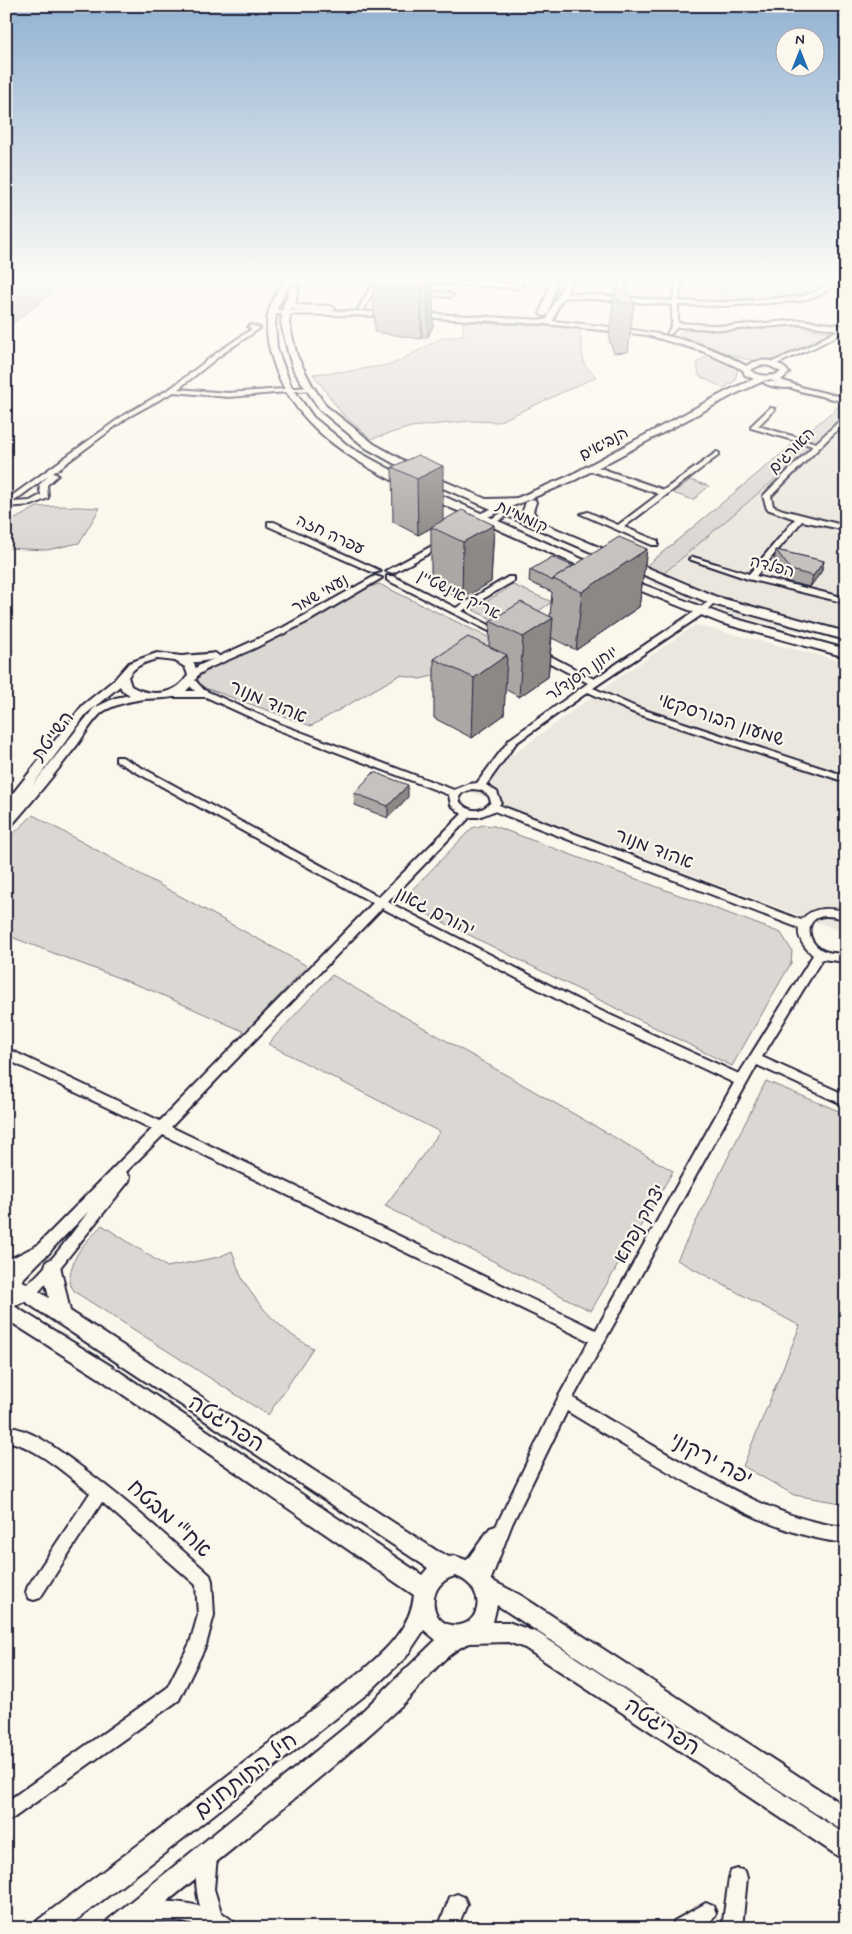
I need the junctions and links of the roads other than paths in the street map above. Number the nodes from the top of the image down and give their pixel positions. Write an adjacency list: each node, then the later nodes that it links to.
1 (203, 367): 15 (street)
2 (280, 367): 16 (main road, קוממיות)
3 (299, 367): 14 (main road, קוממיות)
4 (740, 367): 8 (street)
5 (750, 367): 8 (street, הנביאים)
6 (777, 367): 9 (street)
7 (789, 367): 9 (street)
8 (749, 372): 10 (street); 17 (street, הנביאים)
9 (784, 372): 11 (street); 18 (street)
10 (763, 378): 11 (street); 12 (street, הנביאים)
11 (772, 379): 13 (street)
12 (748, 386): 13 (street); 17 (street, הנביאים)
13 (790, 386): 18 (street)
14 (310, 389): 16 (street); 28 (main road, קוממיות)
15 (171, 390): 16 (street); 26 (street); 31 (street)
16 (289, 391): 33 (main road, קוממיות)
17 (730, 393): 24 (street, הנביאים)
18 (831, 396): 19 (street)
19 (846, 400)
20 (772, 409): 22 (street)
21 (846, 417): 22 (street, האורגים)
22 (817, 445): 37 (street, האורגים)
23 (717, 454): 27 (street)
24 (591, 468): 25 (street, הנביאים); 27 (street)
25 (572, 478): 29 (street, הנביאים); 30 (street, הנביאים)
26 (21, 493): 31 (street); 32 (street)
27 (664, 494): 42 (street)
28 (481, 500): 29 (main road); 34 (main road, קוממיות)
29 (518, 500): 34 (street, הנביאים)
30 (531, 502): 34 (street, הנביאים); 39 (main road)
31 (31, 503): 32 (street)
32 (6, 505)
33 (461, 507): 36 (main road, קוממיות); 41 (main road)
34 (505, 510): 36 (street, הנביאים); 38 (street); 39 (main road, קוממיות)
35 (585, 514): 42 (street)
36 (482, 516): 38 (main road, קוממיות); 41 (street)
37 (800, 518): 43 (street); 50 (street)
38 (493, 521): 41 (street); 44 (main road, קוממיות)
39 (535, 523): 52 (main road, קוממיות)
40 (271, 524): 49 (street, עפרה חזה)
41 (470, 526): 44 (main road)
42 (618, 528): 46 (street)
43 (846, 528)
44 (516, 532): 55 (main road, קוממיות)
45 (450, 537): 48 (street)
46 (655, 543)
47 (692, 559): 50 (street, הפלדה)
48 (390, 574): 49 (street); 54 (street, אריק אינשטיין)
49 (377, 575): 56 (street, נעמי שמר)
50 (751, 578): 53 (street, הפלדה)
51 (511, 579): 54 (street)
52 (713, 600): 55 (street, יוחנן הסנדלר); 57 (main road, קוממיות)
53 (846, 601)
54 (456, 611): 58 (street, אריק אינשטיין)
55 (700, 612): 60 (main road, קוממיות); 64 (street, יוחנן הסנדלר)
56 (276, 635): 61 (street, נעמי שמר); 63 (street, נעמי שמר)
57 (846, 636)
58 (510, 638)
59 (527, 647): 64 (street)
60 (846, 653)
61 (178, 658): 62 (street); 63 (street)
62 (122, 677): 67 (street); 73 (street, השייטת)
63 (192, 677): 65 (street); 66 (street, אהוד מנור)
64 (590, 685): 69 (street, שמעון הבורסקאי); 70 (street, יוחנן הסנדלר)
65 (170, 694): 66 (street, אהוד מנור); 67 (street)
66 (207, 695): 71 (street, אהוד מנור)
67 (144, 696): 75 (street, השייטת)
68 (119, 759): 76 (street, יהורם גאון)
69 (846, 779)
70 (480, 786): 71 (street); 72 (street)
71 (455, 794): 74 (street)
72 (494, 807): 74 (street); 78 (street, אהוד מנור)
73 (6, 810)
74 (468, 813): 76 (street)
75 (6, 824)
76 (381, 904): 83 (street, יהורם גאון); 85 (street)
77 (846, 915): 78 (street)
78 (803, 925): 79 (street)
79 (820, 953): 80 (street); 82 (street, יצחק נפחא)
80 (846, 958)
81 (6, 1053): 85 (street)
82 (756, 1059): 83 (street, יצחק נפחא); 84 (street)
83 (741, 1081): 93 (street, יצחק נפחא)
84 (846, 1101)
85 (162, 1129): 86 (street); 87 (street); 93 (street)
86 (44, 1249): 88 (street)
87 (53, 1266): 89 (street); 92 (street)
88 (8, 1280): 89 (street, הפריגטה)
89 (29, 1292): 90 (street); 92 (street, הפריגטה)
90 (6, 1304)
91 (6, 1309): 101 (street, הפריגטה)
92 (62, 1315): 98 (street, הפריגטה)
93 (599, 1339): 94 (street, יצחק נפחא)
94 (564, 1401): 97 (street, יפה ירקוני); 99 (street, יצחק נפחא)
95 (6, 1433): 96 (street, אח"י מבטח)
96 (102, 1490): 100 (street); 103 (street, אח"י מבטח)
97 (846, 1535)
98 (447, 1567): 99 (street); 101 (street)
99 (479, 1580): 102 (street); 104 (street, הפריגטה)
100 (34, 1592)
101 (424, 1597): 102 (street); 112 (street, חיל התותחנים)
102 (464, 1634): 105 (street, הפריגטה); 106 (street, חיל התותחנים)
103 (6, 1813)
104 (846, 1820)
105 (846, 1848)
106 (208, 1854): 109 (street, חיל התותחנים); 111 (street)
107 (738, 1878): 116 (street)
108 (457, 1904): 114 (street)
109 (137, 1912): 111 (street); 113 (street, חיל התותחנים)
110 (706, 1913): 115 (street)
111 (220, 1923)
112 (46, 1928)
113 (116, 1928)
114 (447, 1928)
115 (681, 1928)
116 (732, 1928)

